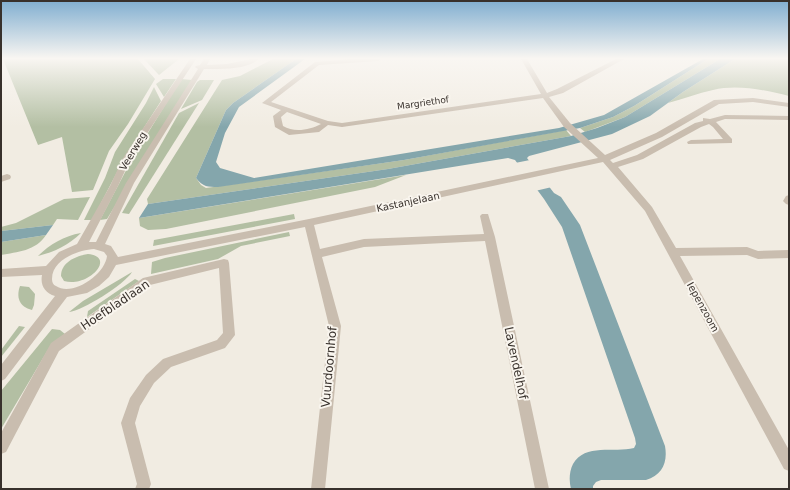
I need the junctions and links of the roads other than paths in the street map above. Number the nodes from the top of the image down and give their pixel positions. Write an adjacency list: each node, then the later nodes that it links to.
1 (177, 82): 21 (street, Veerweg)
2 (194, 82): 20 (street, Veerweg)
3 (293, 82): 8 (street, Margriethof)
4 (537, 82): 6 (street)
5 (576, 82): 6 (street, Margriethof)
6 (545, 96): 12 (street, Margriethof); 14 (street)
7 (789, 104): 9 (street, Kastanjelaan)
8 (286, 110): 12 (street, Margriethof); 12 (street, Margriethof)
9 (694, 114): 11 (street); 14 (street, Kastanjelaan)
10 (789, 118): 11 (street, Kastanjelaan)
11 (709, 122): 13 (street); 14 (street, Kastanjelaan)
12 (327, 123)
13 (691, 142)
14 (608, 162): 18 (street, Kastanjelaan); 22 (street, Iepenzoom)
15 (789, 198): 16 (street)
16 (789, 202)
17 (486, 216): 19 (street, Lavendelhof)
18 (309, 223): 23 (street, Vuurdoornhof); 25 (street, Kastanjelaan)
19 (490, 237): 23 (street); 34 (street, Lavendelhof)
20 (99, 246): 21 (street); 25 (street)
21 (81, 247): 26 (street)
22 (673, 252): 24 (street); 31 (street, Iepenzoom)
23 (316, 254): 33 (street, Vuurdoornhof)
24 (789, 254)
25 (113, 262): 28 (street)
26 (49, 270): 27 (street); 28 (street)
27 (1, 273)
28 (64, 293): 29 (street)
29 (1, 375)
30 (1, 447): 32 (street, Hoefbladlaan)
31 (789, 464)
32 (142, 489)
33 (318, 489)
34 (542, 489)

